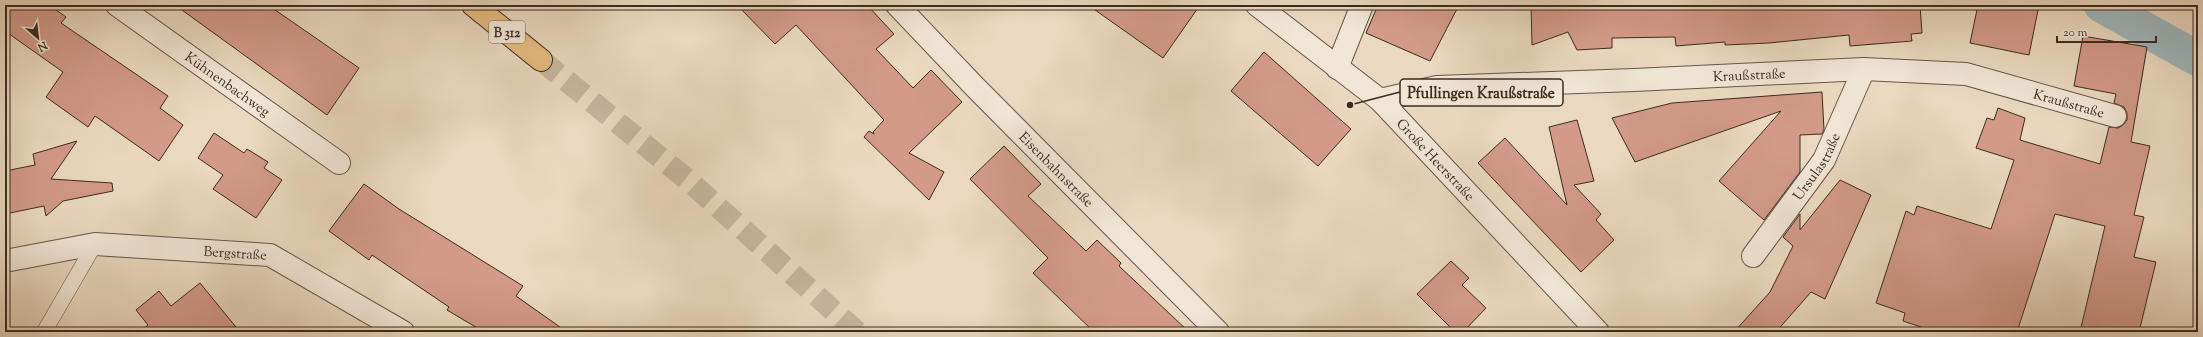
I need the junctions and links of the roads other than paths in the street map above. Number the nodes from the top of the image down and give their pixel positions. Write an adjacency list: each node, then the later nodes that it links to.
1 (117, 5): 11 (street, Kühnenbachweg)
2 (473, 5): 6 (main road, B 312)
3 (897, 5): 17 (street, Eisenbahnstraße)
4 (1256, 5): 7 (street, Große Heerstraße)
5 (1362, 5): 7 (street)
6 (541, 60)
7 (1337, 68): 9 (street, Große Heerstraße)
8 (1864, 69): 9 (street, Kraußstraße); 10 (street, Kraußstraße); 13 (street, Ursulastraße)
9 (1380, 100): 18 (street, Große Heerstraße)
10 (2114, 116)
11 (338, 163)
12 (95, 244): 14 (street, Bergstraße); 15 (lane); 16 (street, Bergstraße)
13 (1753, 256)
14 (5, 261)
15 (44, 332)
16 (403, 332)
17 (1218, 332)
18 (1598, 332)

